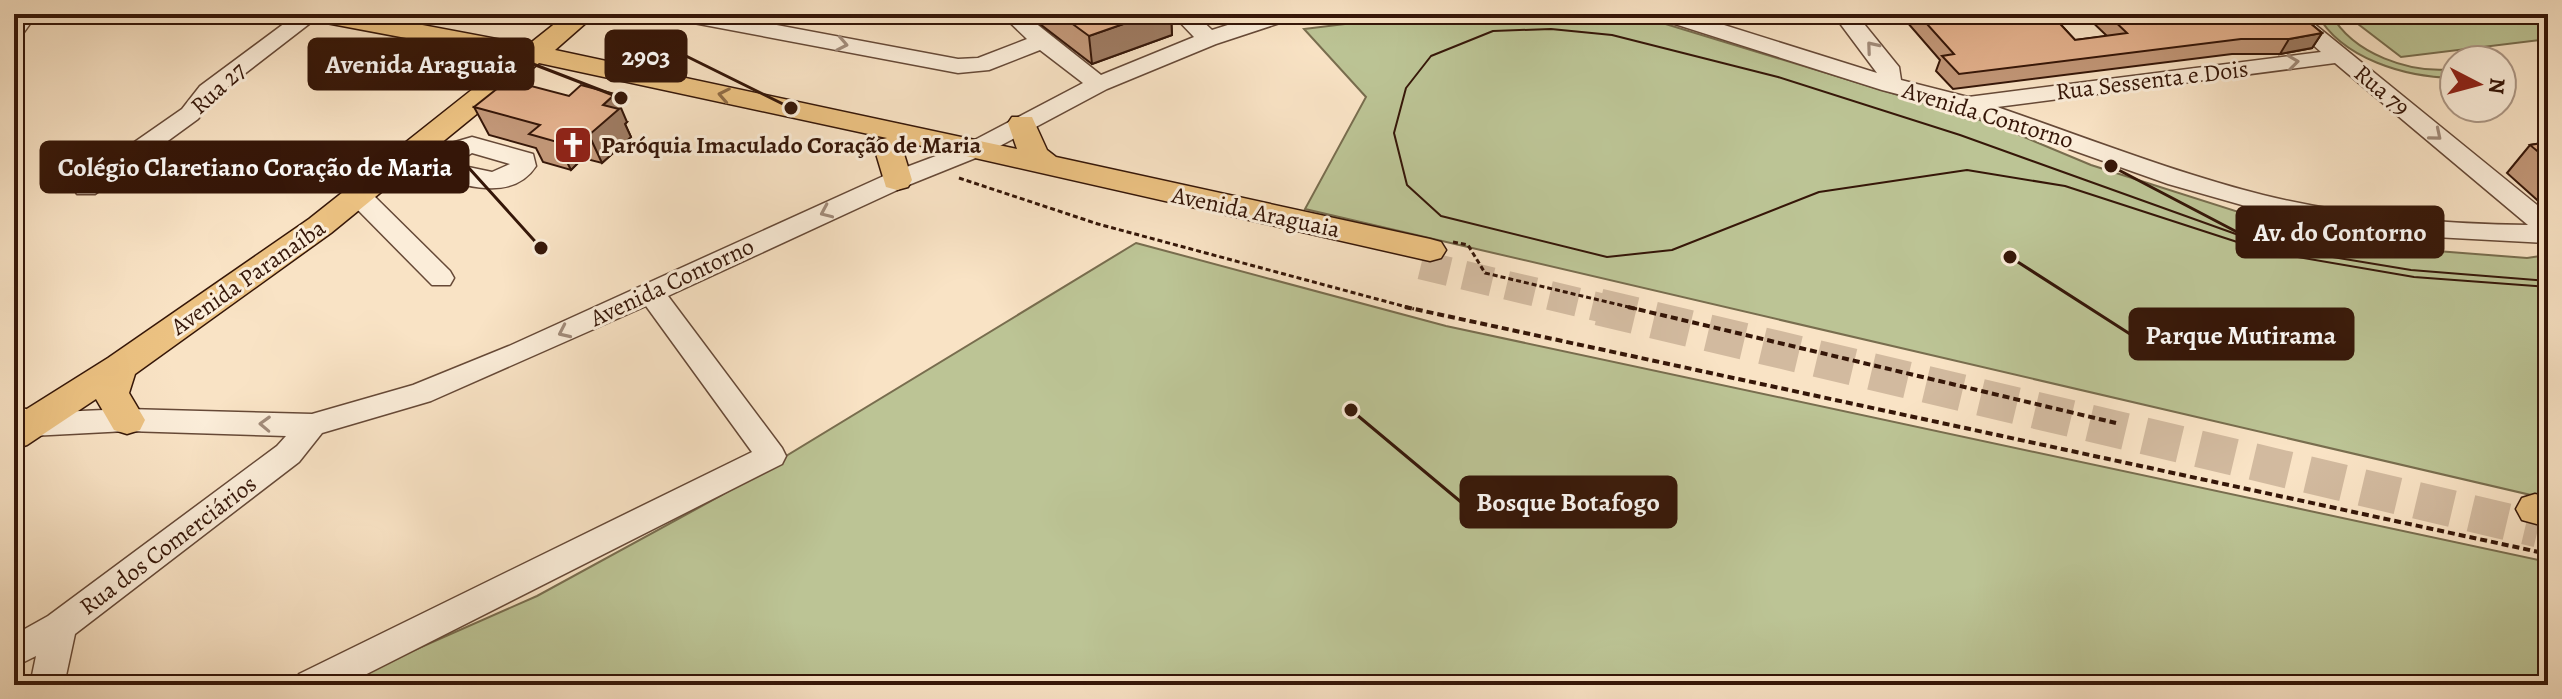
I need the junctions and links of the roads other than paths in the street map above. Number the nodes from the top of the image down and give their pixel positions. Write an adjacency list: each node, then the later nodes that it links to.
1 (26, 14): 11 (street)
2 (583, 14): 15 (main road, Avenida Paranaíba)
3 (683, 14): 13 (street, one-way to 13)
4 (1012, 14): 13 (street)
5 (1183, 14): 12 (street)
6 (1284, 14): 12 (street, Avenida Contorno)
7 (1667, 14): 17 (street, Avenida Contorno)
8 (1844, 14): 17 (street, one-way to 8)
9 (2289, 14): 14 (street, Rua 79)
10 (321, 15): 15 (main road, Avenida Araguaia); 23 (street, Rua 27)
11 (14, 30)
12 (1208, 39): 16 (street, Avenida Contorno)
13 (1042, 41): 16 (street)
14 (2339, 56): 18 (street, Rua Sessenta e Dois, one-way to 14); 25 (street, Rua 79, one-way to 25)
15 (525, 62): 20 (main road, Avenida Araguaia); 21 (main road, Avenida Araguaia, one-way to 15); 24 (main road, Avenida Paranaíba)
16 (1099, 84): 19 (street, Avenida Contorno)
17 (1890, 85): 18 (street, Avenida Contorno)
18 (1965, 104): 25 (street, Avenida Contorno)
19 (1022, 123): 21 (street, Avenida Contorno); 22 (main road)
20 (889, 147): 21 (main road); 21 (main road, Avenida Araguaia)
21 (935, 165): 22 (main road, Avenida Araguaia); 22 (main road, Avenida Araguaia); 27 (street, Avenida Contorno, one-way to 27)
22 (1049, 167)
23 (86, 188)
24 (359, 196): 26 (street); 28 (main road, Avenida Paranaíba)
25 (2548, 231)
26 (441, 278)
27 (650, 291): 31 (street, Avenida Contorno, one-way to 31); 35 (street)
28 (120, 367): 29 (main road); 30 (main road, Avenida Paranaíba)
29 (127, 420): 30 (street, Avenida Contorno); 31 (street, Avenida Contorno, one-way to 29)
30 (20, 425)
31 (312, 425): 32 (street, Rua dos Comerciários)
32 (60, 626): 33 (street, Rua dos Comerciários); 34 (street)
33 (14, 652)
34 (47, 685)
35 (311, 685)

